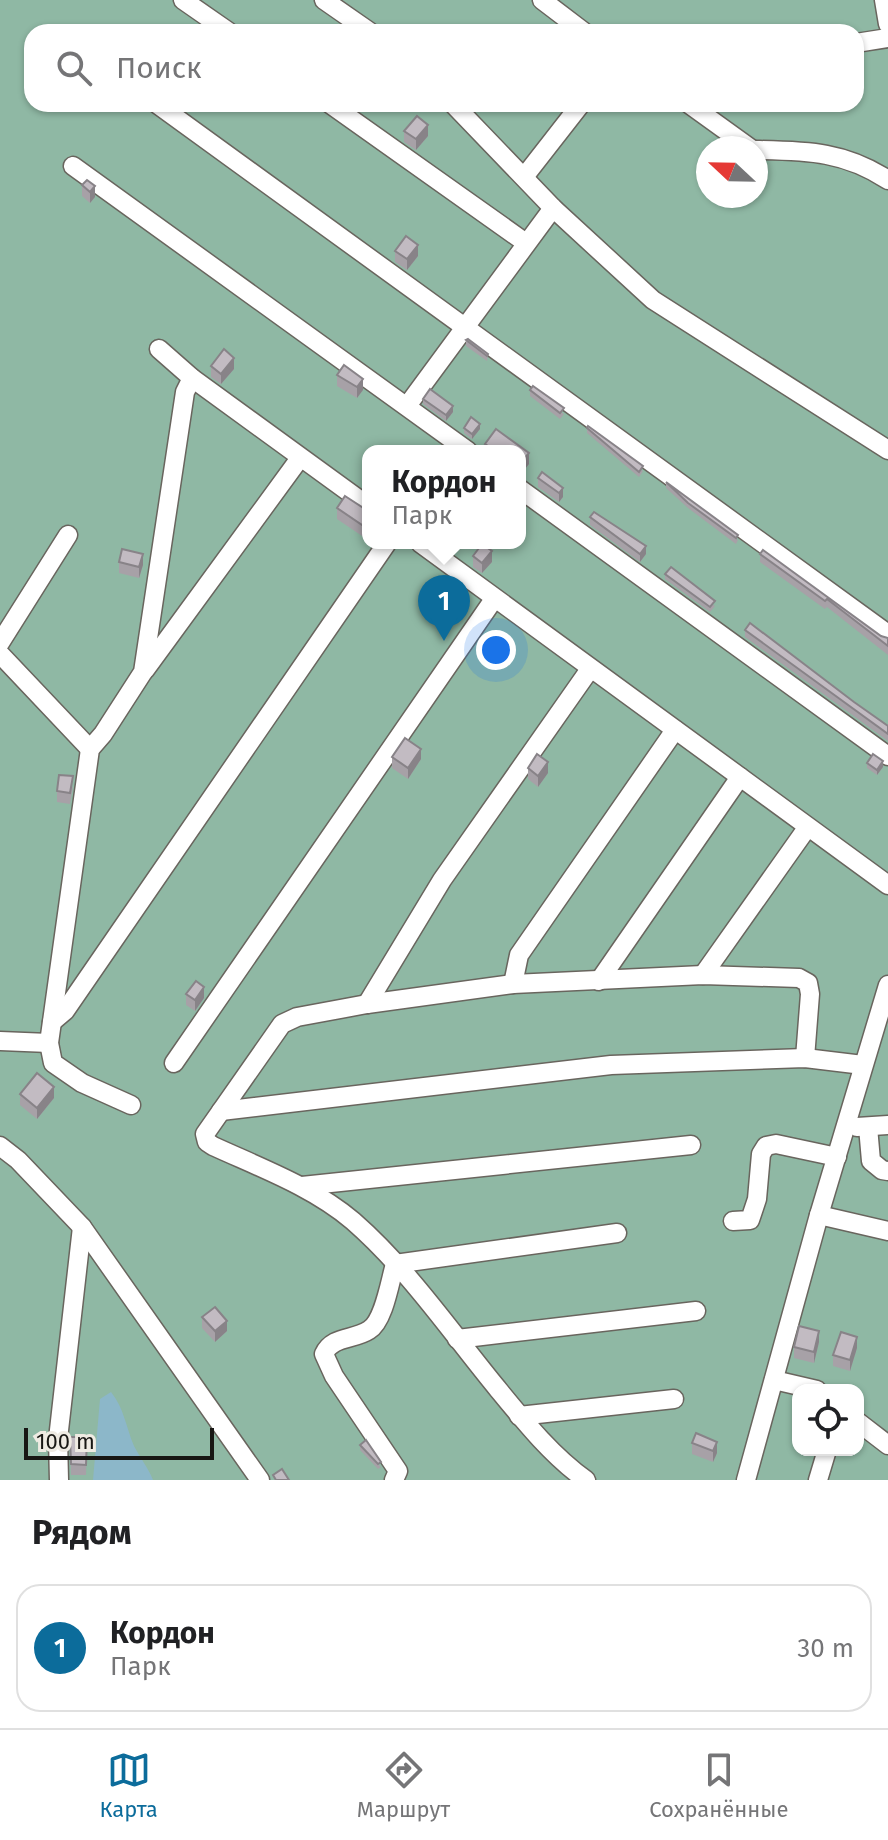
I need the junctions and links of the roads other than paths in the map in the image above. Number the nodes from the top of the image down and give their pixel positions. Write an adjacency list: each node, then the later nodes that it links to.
1 (183, 0): 5 (street)
2 (324, 0): 6 (street)
3 (542, 0): 7 (street)
4 (884, 0): 8 (street)
5 (218, 24)
6 (358, 24)
7 (574, 24)
8 (888, 24)
9 (888, 38): 10 (street)
10 (864, 42)
11 (168, 112): 23 (street)
12 (341, 112): 22 (street)
13 (461, 112): 19 (street)
14 (575, 112): 19 (street)
15 (700, 112): 16 (street)
16 (735, 136)
17 (768, 150): 20 (street)
18 (73, 166): 26 (street)
19 (524, 177): 21 (street)
20 (888, 180)
21 (553, 208): 22 (street); 28 (street)
22 (526, 243): 23 (street)
23 (467, 327): 26 (street); 36 (street)
24 (159, 349): 25 (street)
25 (192, 378): 29 (street); 40 (street)
26 (407, 406): 27 (street)
27 (460, 445)
28 (888, 450)
29 (300, 458): 31 (street); 40 (street)
30 (526, 493): 43 (street)
31 (362, 502)
32 (68, 535): 37 (street)
33 (383, 549): 52 (street)
34 (428, 549): 35 (street)
35 (494, 599): 39 (street); 56 (street)
36 (888, 634)
37 (0, 643)
38 (0, 654): 42 (street)
39 (590, 669): 41 (street); 51 (street)
40 (143, 672): 42 (street)
41 (675, 730): 44 (street); 49 (street)
42 (90, 749): 52 (street)
43 (888, 756)
44 (740, 777): 45 (street); 48 (street)
45 (807, 828): 46 (street); 47 (street)
46 (888, 885)
47 (703, 975): 48 (street); 55 (street)
48 (599, 981): 49 (street)
49 (513, 984): 51 (street)
50 (888, 985): 57 (street)
51 (367, 1004): 59 (street)
52 (52, 1022): 54 (street)
53 (0, 1041): 54 (street)
54 (49, 1043): 58 (street)
55 (805, 1058): 57 (street); 59 (street)
56 (174, 1063)
57 (863, 1065): 61 (street)
58 (131, 1105)
59 (221, 1111): 67 (street)
60 (888, 1125): 62 (street)
61 (846, 1126): 62 (street); 65 (street)
62 (868, 1127): 66 (street)
63 (691, 1145): 67 (street)
64 (0, 1146): 70 (street)
65 (837, 1157): 68 (street); 69 (street)
66 (888, 1171)
67 (302, 1186): 73 (street)
68 (819, 1215): 71 (street); 76 (street)
69 (733, 1221)
70 (82, 1227): 83 (street); 84 (street)
71 (888, 1231)
72 (617, 1233): 73 (street)
73 (395, 1264): 75 (street); 85 (street)
74 (696, 1311): 75 (street)
75 (457, 1339): 79 (street)
76 (774, 1380): 77 (street); 87 (street)
77 (792, 1384)
78 (674, 1399): 79 (street)
79 (519, 1416): 86 (street)
80 (864, 1427): 81 (street)
81 (888, 1445)
82 (825, 1456): 88 (street)
83 (59, 1480)
84 (260, 1480)
85 (394, 1480)
86 (586, 1480)
87 (746, 1480)
88 (818, 1480)

